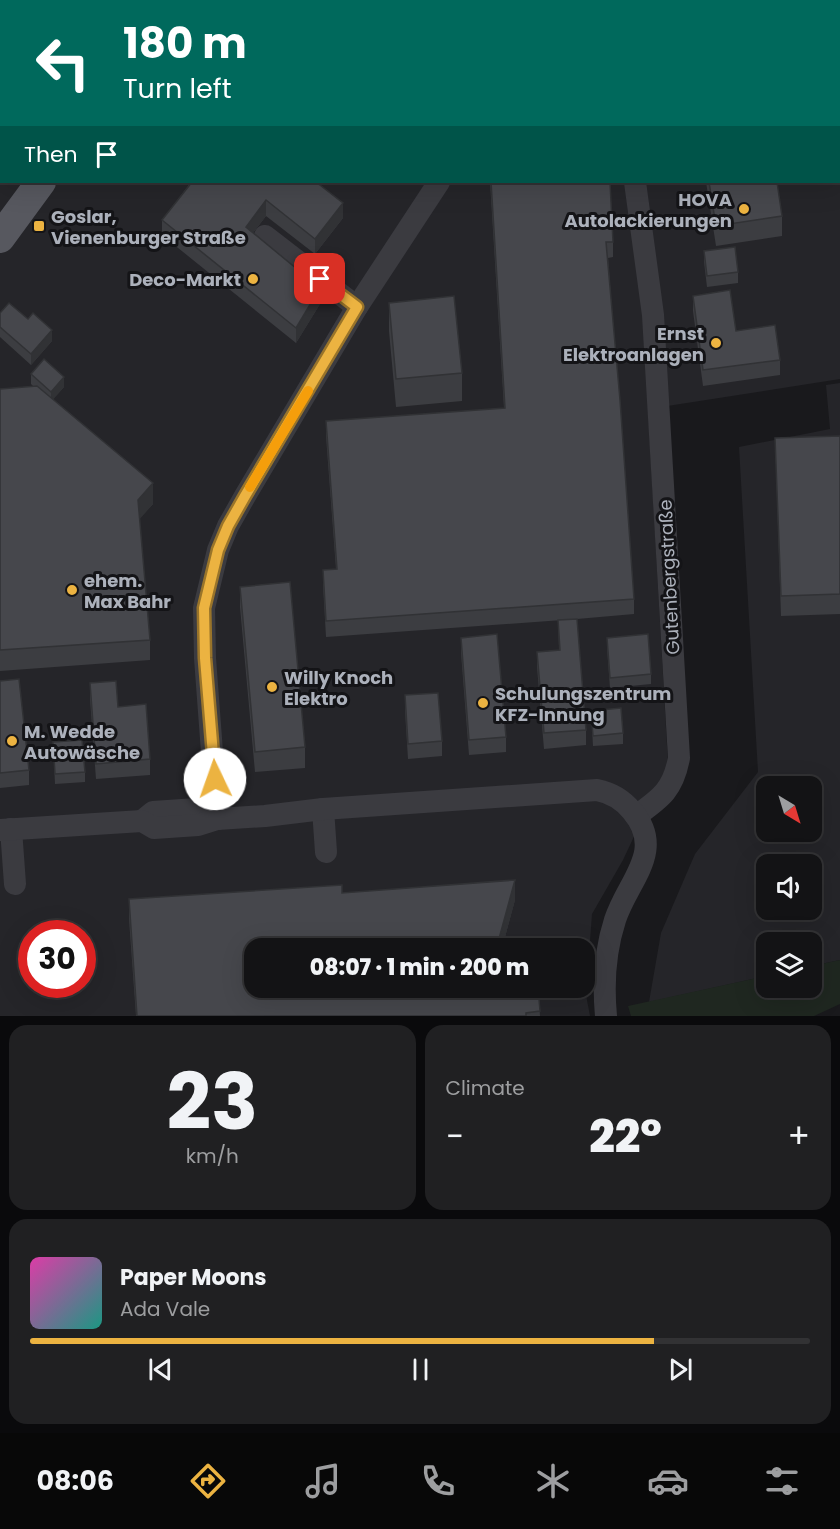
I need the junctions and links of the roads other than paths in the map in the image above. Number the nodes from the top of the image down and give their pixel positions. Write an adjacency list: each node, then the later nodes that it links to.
1 (39, 183): 5 (main road)
2 (438, 183): 6 (street)
3 (635, 183): 8 (street, Gutenbergstraße)
4 (265, 236): 6 (street)
5 (0, 238)
6 (357, 307): 9 (street)
7 (323, 809): 8 (street); 9 (street); 11 (street)
8 (636, 816): 13 (street)
9 (217, 819): 10 (street)
10 (5, 829): 12 (street)
11 (326, 852)
12 (15, 884)
13 (606, 1016)

